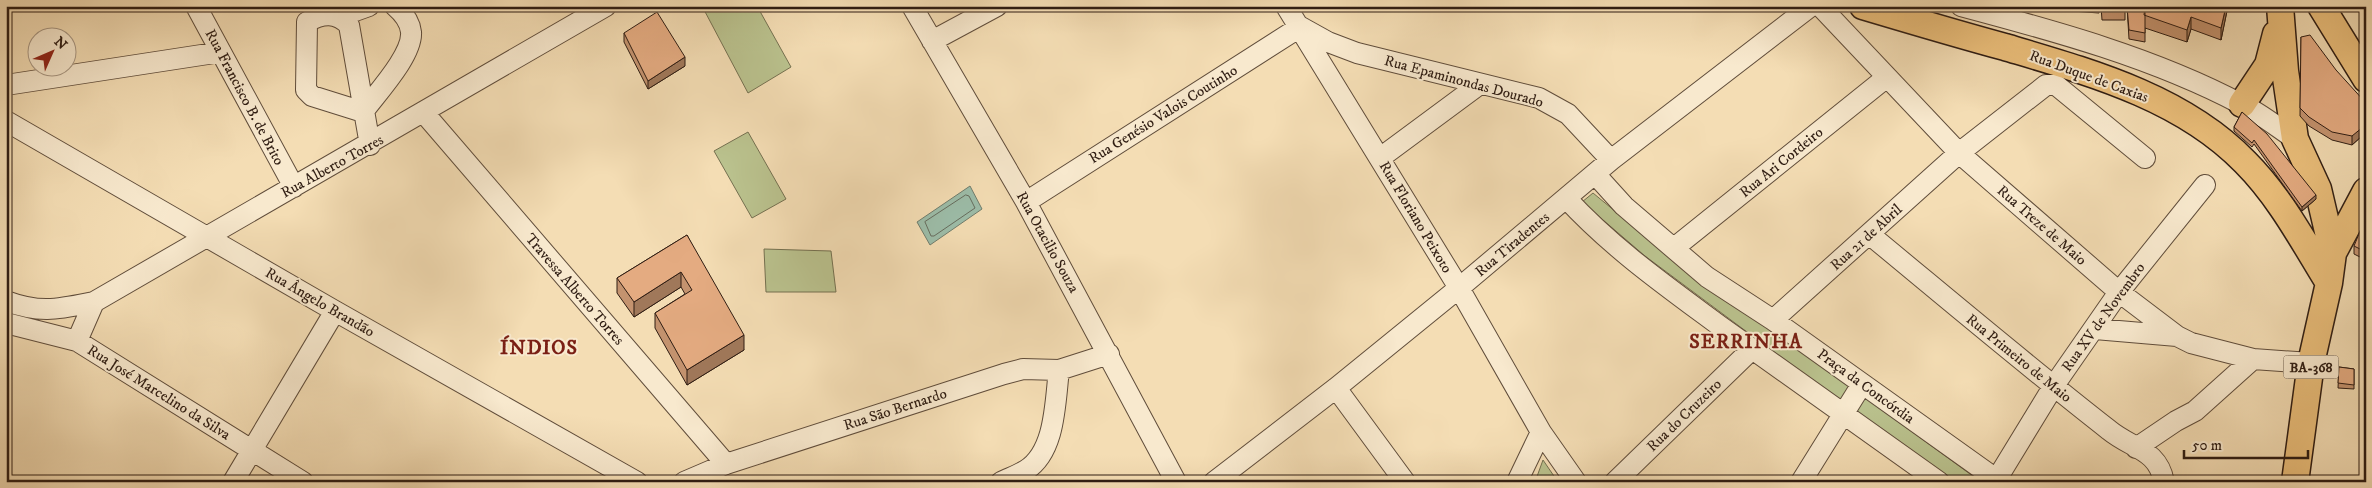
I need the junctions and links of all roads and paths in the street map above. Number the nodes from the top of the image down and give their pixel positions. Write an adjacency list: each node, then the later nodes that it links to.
1 (196, 6): 18 (street, Rua Francisco B. de Brito)
2 (369, 6): 15 (street)
3 (395, 6): 24 (street)
4 (606, 6): 25 (street, Rua Alberto Torres)
5 (912, 6): 17 (street, Rua Otacilio Souza)
6 (997, 6): 17 (street)
7 (1286, 6): 16 (street, Rua Floriano Peixoto)
8 (1811, 6): 32 (street, Rua Tiradentes)
9 (1820, 6): 19 (street, Rua Treze de Maio)
10 (1862, 6): 45 (main road, Rua Duque de Caxias)
11 (1961, 6): 14 (street, Rua Duque de Caxias)
12 (2321, 6): 20 (main road)
13 (2282, 8): 23 (main road); 27 (main road)
14 (2006, 12): 23 (street, Rua Duque de Caxias)
15 (340, 16): 24 (street); 24 (street)
16 (1300, 27): 21 (street, Rua Epaminondas Dourado); 30 (street, Rua Floriano Peixoto); 39 (street, Rua Genésio Valois Coutinho)
17 (932, 41): 39 (street, Rua Otacilio Souza)
18 (221, 52): 22 (street); 35 (street, Rua Francisco B. de Brito)
19 (1888, 77): 29 (street, Rua Treze de Maio); 42 (street, Rua Ari Cordeiro)
20 (2366, 78)
21 (1480, 84): 30 (street); 32 (street, Rua Epaminondas Dourado)
22 (6, 85)
23 (2242, 104): 27 (street, Rua Duque de Caxias)
24 (363, 112): 28 (street)
25 (424, 113): 28 (street, Rua Alberto Torres); 69 (street, Travessa Alberto Torres)
26 (6, 121): 41 (street, Rua Ângelo Brandão)
27 (2295, 139): 36 (main road, BA-368)
28 (370, 145): 35 (street, Rua Alberto Torres)
29 (1959, 153): 31 (street, Rua Duque de Caxias); 40 (street, Rua 21 de Abril); 47 (street, Rua Treze de Maio)
30 (1380, 158): 46 (street, Rua Floriano Peixoto)
31 (2145, 158)
32 (1611, 160): 33 (street, Rua Tiradentes)
33 (1595, 174): 38 (street, Rua Tiradentes); 42 (street, Praça da Concórdia)
34 (2205, 185): 47 (street, Rua XV de Novembro)
35 (294, 187): 41 (street, Rua Alberto Torres)
36 (2318, 189): 37 (main road); 43 (main road, BA-368)
37 (2365, 192): 43 (main road)
38 (1566, 198): 46 (street, Rua Tiradentes); 50 (street)
39 (1026, 202): 58 (street, Rua Otacilio Souza)
40 (1869, 234): 52 (street, Rua 21 de Abril); 63 (street, Rua Primeiro de Maio)
41 (207, 236): 49 (street, Rua Alberto Torres); 51 (street, Rua Ângelo Brandão)
42 (1674, 248): 44 (street, Praça da Concórdia)
43 (2332, 253): 45 (main road, BA-368)
44 (1707, 276): 50 (street); 52 (street, Praça da Concórdia)
45 (2330, 283): 60 (main road, BA-368)
46 (1459, 288): 64 (street, Rua Tiradentes); 66 (street, Rua Floriano Peixoto)
47 (2120, 292): 54 (street, Rua XV de Novembro); 55 (street, Rua Treze de Maio)
48 (6, 301): 49 (street)
49 (94, 302): 56 (street)
50 (1688, 302): 57 (street)
51 (335, 311): 68 (street); 70 (street, Rua Ângelo Brandão)
52 (1773, 320): 62 (street, Praça da Concórdia)
53 (6, 323): 56 (street, Rua José Marcelino da Silva)
54 (2095, 329): 55 (street); 63 (street, Rua XV de Novembro)
55 (2177, 336): 59 (street, Rua Treze de Maio)
56 (77, 342): 68 (street, Rua José Marcelino da Silva)
57 (1752, 349): 65 (street); 81 (street, Rua do Cruzeiro)
58 (1110, 354): 61 (street, Rua São Bernardo); 76 (street, Rua Otacilio Souza)
59 (2252, 359): 60 (street, Rua Treze de Maio); 67 (street)
60 (2311, 363): 85 (main road, BA-368)
61 (1059, 370): 69 (street, Rua São Bernardo); 75 (street)
62 (1862, 384): 65 (street); 71 (street, Praça da Concórdia)
63 (2053, 387): 67 (street, Rua Primeiro de Maio); 71 (street, Rua XV de Novembro)
64 (1336, 388): 77 (street, Rua Tiradentes); 78 (street)
65 (1843, 413): 82 (street); 83 (street)
66 (1541, 432): 79 (street); 80 (street, Rua Floriano Peixoto)
67 (2136, 448): 84 (street, Rua Primeiro de Maio)
68 (252, 449): 72 (street); 73 (street, Rua José Marcelino da Silva)
69 (726, 464): 74 (street, Rua São Bernardo)
70 (636, 481)
71 (1997, 481)
72 (233, 482)
73 (303, 482)
74 (684, 482)
75 (1001, 482)
76 (1176, 482)
77 (1214, 482)
78 (1405, 482)
79 (1516, 482)
80 (1576, 482)
81 (1615, 482)
82 (1801, 482)
83 (1939, 482)
84 (2164, 482)
85 (2296, 482)

